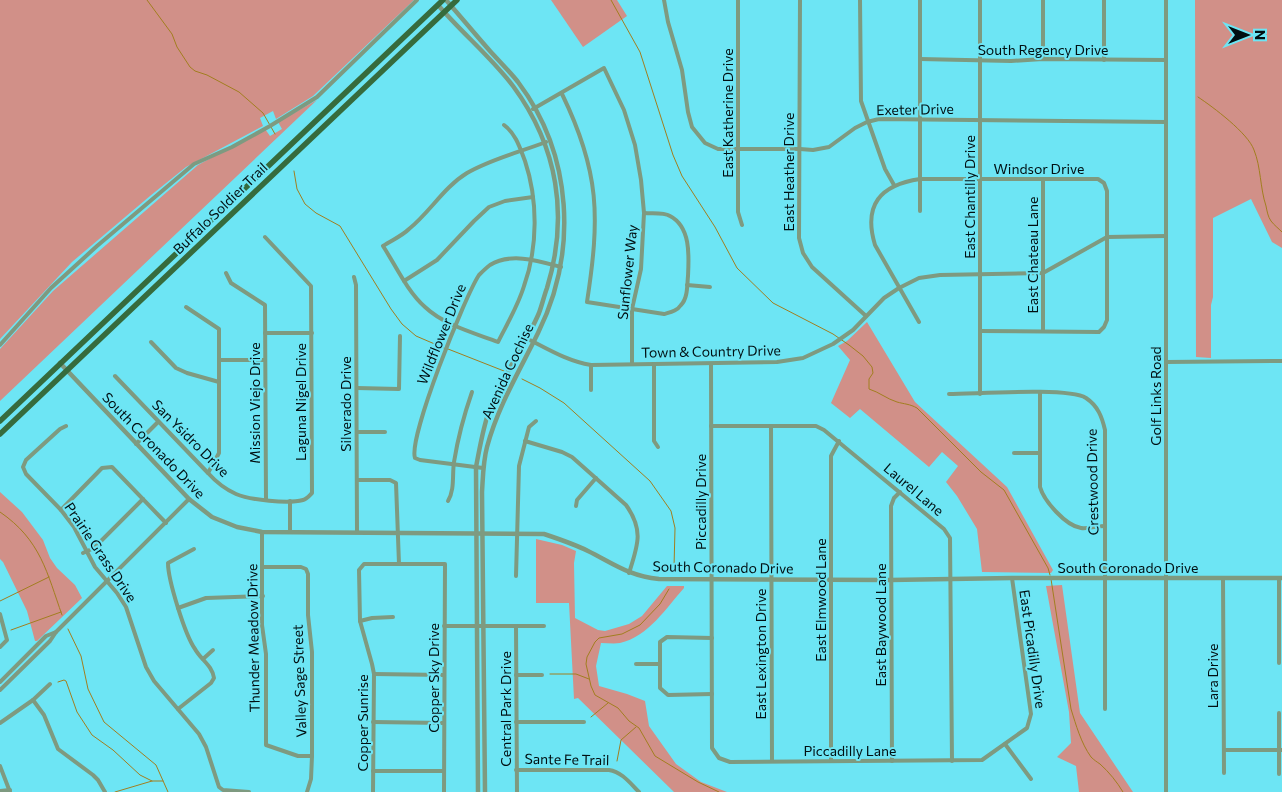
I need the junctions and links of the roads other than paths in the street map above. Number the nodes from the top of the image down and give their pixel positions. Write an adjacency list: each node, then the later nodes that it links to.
1 (417, 0): 69 (street)
2 (444, 0): 13 (main road, Buffalo Soldier Trail); 14 (street, Avenida Cochise)
3 (457, 0): 14 (main road, Buffalo Soldier Trail)
4 (664, 0): 32 (street, Exeter Drive)
5 (738, 0): 32 (street, East Katherine Drive)
6 (800, 0): 31 (street, East Heather Drive)
7 (860, 0): 26 (street)
8 (920, 0): 16 (street)
9 (980, 0): 20 (street, East Chantilly Drive)
10 (1043, 0): 17 (street)
11 (1104, 0): 18 (street)
12 (1166, 0): 19 (street, Golf Links Road)
13 (438, 5): 15 (street, Avenida Cochise); 74 (main road, Buffalo Soldier Trail)
14 (451, 6): 15 (main road, Buffalo Soldier Trail); 22 (street, Avenida Cochise)
15 (444, 12): 23 (street, Avenida Cochise); 79 (main road, Buffalo Soldier Trail)
16 (920, 59): 20 (street, South Regency Drive); 24 (street)
17 (1043, 59): 18 (street, South Regency Drive); 20 (street, South Regency Drive)
18 (1104, 60): 19 (street, South Regency Drive)
19 (1166, 60): 27 (street, Golf Links Road)
20 (980, 61): 25 (street, East Chantilly Drive)
21 (562, 94): 22 (street); 40 (street, Sunflower Way); 57 (street)
22 (535, 108): 23 (street); 29 (street, Avenida Cochise)
23 (529, 112): 30 (street, Avenida Cochise)
24 (919, 118): 25 (street, Exeter Drive); 26 (street, Exeter Drive); 34 (street)
25 (980, 120): 27 (street, Exeter Drive); 35 (street, East Chantilly Drive)
26 (867, 122): 31 (street, Exeter Drive); 37 (street)
27 (1166, 122): 42 (street, Golf Links Road)
28 (504, 125): 33 (street)
29 (550, 140): 30 (street); 47 (street, Avenida Cochise)
30 (544, 143): 33 (street); 46 (street, Avenida Cochise)
31 (800, 149): 32 (street, Exeter Drive); 58 (street, East Heather Drive)
32 (738, 150): 41 (street, East Katherine Drive)
33 (521, 152): 38 (street); 52 (street)
34 (920, 179): 35 (street, Windsor Drive); 37 (street, Windsor Drive); 39 (street)
35 (980, 180): 36 (street, Windsor Drive); 50 (street, East Chantilly Drive)
36 (1043, 180): 44 (street, Windsor Drive); 49 (street, East Chateau Lane)
37 (894, 185): 55 (street)
38 (533, 197): 45 (street); 52 (street)
39 (920, 210)
40 (644, 214): 53 (street); 57 (street, Sunflower Way)
41 (742, 225)
42 (1166, 236): 44 (street, Town & Country Drive); 73 (street, Golf Links Road)
43 (265, 237): 64 (street, Laguna Nigel Drive)
44 (1107, 237): 49 (street, Town & Country Drive); 61 (street)
45 (531, 260): 46 (street, Wildflower Drive); 60 (street, Wildflower Drive); 60 (street)
46 (554, 265): 47 (street, Wildflower Drive); 66 (street, Avenida Cochise)
47 (561, 267): 68 (street, Avenida Cochise)
48 (226, 273): 63 (street, Mission Viejo Drive)
49 (1043, 273): 50 (street, Town & Country Drive); 61 (street, East Chateau Lane)
50 (980, 274): 55 (street, Town & Country Drive); 62 (street, East Chantilly Drive)
51 (354, 277): 82 (street, Silverado Drive)
52 (404, 280): 60 (street)
53 (687, 285): 54 (street); 57 (street)
54 (710, 287)
55 (899, 288): 58 (street, Town & Country Drive); 59 (street)
56 (186, 308): 70 (street)
57 (632, 309): 75 (street, Sunflower Way)
58 (866, 316): 77 (street, Town & Country Drive)
59 (919, 322)
60 (456, 326): 103 (street, Wildflower Drive)
61 (1043, 330): 62 (street)
62 (980, 331): 87 (street, East Chantilly Drive)
63 (265, 333): 64 (street); 71 (street, Mission Viejo Drive)
64 (312, 333): 114 (street, Laguna Nigel Drive)
65 (400, 336): 82 (street)
66 (526, 338): 68 (street, Town & Country Drive); 104 (street, Avenida Cochise)
67 (151, 342): 81 (street)
68 (534, 342): 78 (street, Town & Country Drive); 105 (street, Avenida Cochise)
69 (0, 345)
70 (219, 360): 71 (street); 81 (street)
71 (265, 360): 112 (street, Mission Viejo Drive)
72 (1282, 361): 73 (street)
73 (1166, 362): 133 (street, Golf Links Road)
74 (60, 363): 79 (street, South Coronado Drive); 88 (main road, Buffalo Soldier Trail)
75 (632, 364): 76 (street, Town & Country Drive); 78 (street, Town & Country Drive)
76 (654, 364): 77 (street, Town & Country Drive); 100 (street)
77 (711, 364): 92 (street, Piccadilly Drive)
78 (591, 365): 83 (street)
79 (67, 371): 96 (main road, Buffalo Soldier Trail); 99 (street, South Coronado Drive)
80 (115, 376): 90 (street, San Ysidro Drive)
81 (219, 382): 106 (street)
82 (357, 388): 94 (street, Silverado Drive)
83 (591, 390)
84 (472, 392): 103 (street)
85 (1040, 392): 87 (street, Crestwood Drive); 102 (street); 118 (street, Crestwood Drive)
86 (949, 394): 87 (street, Crestwood Drive)
87 (980, 394)
88 (0, 421)
89 (536, 421): 97 (street)
90 (158, 422): 99 (street); 106 (street, San Ysidro Drive)
91 (66, 426): 116 (street, Prairie Grass Drive)
92 (711, 426): 93 (street, Laurel Lane); 136 (street, Piccadilly Drive)
93 (771, 426): 98 (street, Laurel Lane); 139 (street, East Lexington Drive)
94 (357, 432): 95 (street); 108 (street, Silverado Drive)
95 (385, 432)
96 (0, 434)
97 (525, 441): 107 (street); 125 (street)
98 (839, 441): 109 (street, Laurel Lane); 140 (street, East Elmwood Lane)
99 (136, 444): 111 (street, South Coronado Drive)
100 (658, 448)
101 (1014, 453): 102 (street)
102 (1040, 453): 118 (street)
103 (454, 464): 104 (street); 113 (street)
104 (476, 467): 105 (street); 123 (street, Avenida Cochise)
105 (483, 468): 124 (street, Avenida Cochise)
106 (208, 473): 112 (street, San Ysidro Drive)
107 (596, 478): 115 (street); 130 (street)
108 (357, 480): 121 (street, Silverado Drive); 122 (street)
109 (900, 492): 137 (street, Laurel Lane); 141 (street, East Baywood Lane)
110 (143, 499): 116 (street); 117 (street); 127 (street)
111 (189, 499): 117 (street); 119 (street, South Coronado Drive)
112 (266, 500): 114 (street, San Ysidro Drive)
113 (448, 500)
114 (290, 501): 120 (street)
115 (576, 506)
116 (61, 510): 127 (street, Prairie Grass Drive)
117 (166, 522): 142 (street)
118 (1104, 526): 138 (street, Crestwood Drive)
119 (262, 532): 120 (street, South Coronado Drive); 129 (street, Thunder Meadow Drive)
120 (290, 532): 121 (street, South Coronado Drive)
121 (356, 532): 122 (street, South Coronado Drive)
122 (399, 532): 123 (street, South Coronado Drive); 128 (street)
123 (476, 533): 124 (street, South Coronado Drive); 149 (street, Avenida Cochise)
124 (482, 533): 125 (street, South Coronado Drive); 150 (street, Avenida Cochise)
125 (516, 533): 130 (street, South Coronado Drive); 131 (street)
126 (194, 549): 144 (street)
127 (85, 553): 142 (street, Prairie Grass Drive)
128 (399, 564): 147 (street, Copper Sunrise); 148 (street, Copper Sky Drive)
129 (263, 567): 143 (street, Thunder Meadow Drive); 181 (street, Valley Sage Street)
130 (629, 573): 136 (street, South Coronado Drive)
131 (516, 576)
132 (1012, 578): 137 (street, South Coronado Drive); 138 (street, South Coronado Drive); 178 (street, East Picadilly Drive)
133 (1166, 578): 134 (street, South Coronado Drive); 138 (street, South Coronado Drive); 206 (street, Golf Links Road)
134 (1223, 578): 135 (street, South Coronado Drive); 179 (street, Lara Drive)
135 (1281, 578): 158 (street)
136 (712, 579): 139 (street, South Coronado Drive); 154 (street, Piccadilly Drive)
137 (950, 579): 141 (street, South Coronado Drive); 184 (street, Laurel Lane)
138 (1105, 579): 171 (street, Crestwood Drive)
139 (771, 580): 140 (street, South Coronado Drive); 186 (street, East Lexington Drive)
140 (831, 580): 141 (street, South Coronado Drive); 187 (street, East Elmwood Lane)
141 (890, 580): 183 (street, East Baywood Lane)
142 (108, 581): 153 (street); 170 (street, Prairie Grass Drive)
143 (263, 596): 144 (street); 181 (street, Thunder Meadow Drive)
144 (178, 608): 157 (street)
145 (0, 614): 155 (street)
146 (393, 617): 147 (street)
147 (360, 621): 161 (street, Copper Sunrise)
148 (444, 626): 149 (street); 164 (street, Copper Sky Drive)
149 (476, 626): 150 (street); 202 (street, Avenida Cochise)
150 (483, 626): 151 (street); 203 (street, Avenida Cochise)
151 (516, 626): 152 (street); 162 (street, Central Park Drive)
152 (544, 626)
153 (56, 632): 165 (street); 167 (street)
154 (712, 638): 160 (street); 168 (street, Piccadilly Drive)
155 (0, 647)
156 (213, 650): 157 (street)
157 (203, 659): 170 (street)
158 (1279, 663)
159 (636, 664): 160 (street)
160 (660, 664): 168 (street)
161 (374, 674): 164 (street); 173 (street, Copper Sunrise)
162 (516, 674): 163 (street); 174 (street, Central Park Drive)
163 (542, 674)
164 (444, 675): 177 (street, Copper Sky Drive)
165 (0, 682)
166 (50, 684): 169 (street)
167 (0, 690)
168 (712, 694): 182 (street, Piccadilly Drive)
169 (33, 700): 176 (street); 197 (street)
170 (178, 709): 198 (street, Prairie Grass Drive)
171 (1105, 709)
172 (1279, 713): 180 (street)
173 (373, 722): 177 (street); 190 (street, Copper Sunrise)
174 (516, 722): 175 (street); 189 (street, Central Park Drive)
175 (584, 722)
176 (0, 723)
177 (444, 723): 191 (street, Copper Sky Drive)
178 (1005, 744): 185 (street, East Picadilly Drive); 194 (street)
179 (1224, 750): 180 (street); 192 (street, Lara Drive)
180 (1280, 750): 193 (street)
181 (312, 756): 199 (street, Valley Sage Street)
182 (719, 758): 186 (street, Piccadilly Lane)
183 (892, 760): 184 (street, Piccadilly Lane); 187 (street, Piccadilly Lane)
184 (952, 760): 185 (street, Piccadilly Lane)
185 (982, 760)
186 (772, 761): 187 (street, Piccadilly Lane)
187 (832, 761)
188 (0, 766): 196 (street)
189 (516, 770): 204 (street, Central Park Drive); 205 (street, Sante Fe Trail)
190 (373, 771): 191 (street); 200 (street, Copper Sunrise)
191 (443, 771): 201 (street, Copper Sky Drive)
192 (1224, 773)
193 (1279, 774)
194 (1031, 779)
195 (0, 791): 196 (street)
196 (10, 791)
197 (106, 792)
198 (250, 792)
199 (307, 792)
200 (373, 792)
201 (444, 792)
202 (478, 792)
203 (485, 792)
204 (517, 792)
205 (639, 792)
206 (1166, 792)

